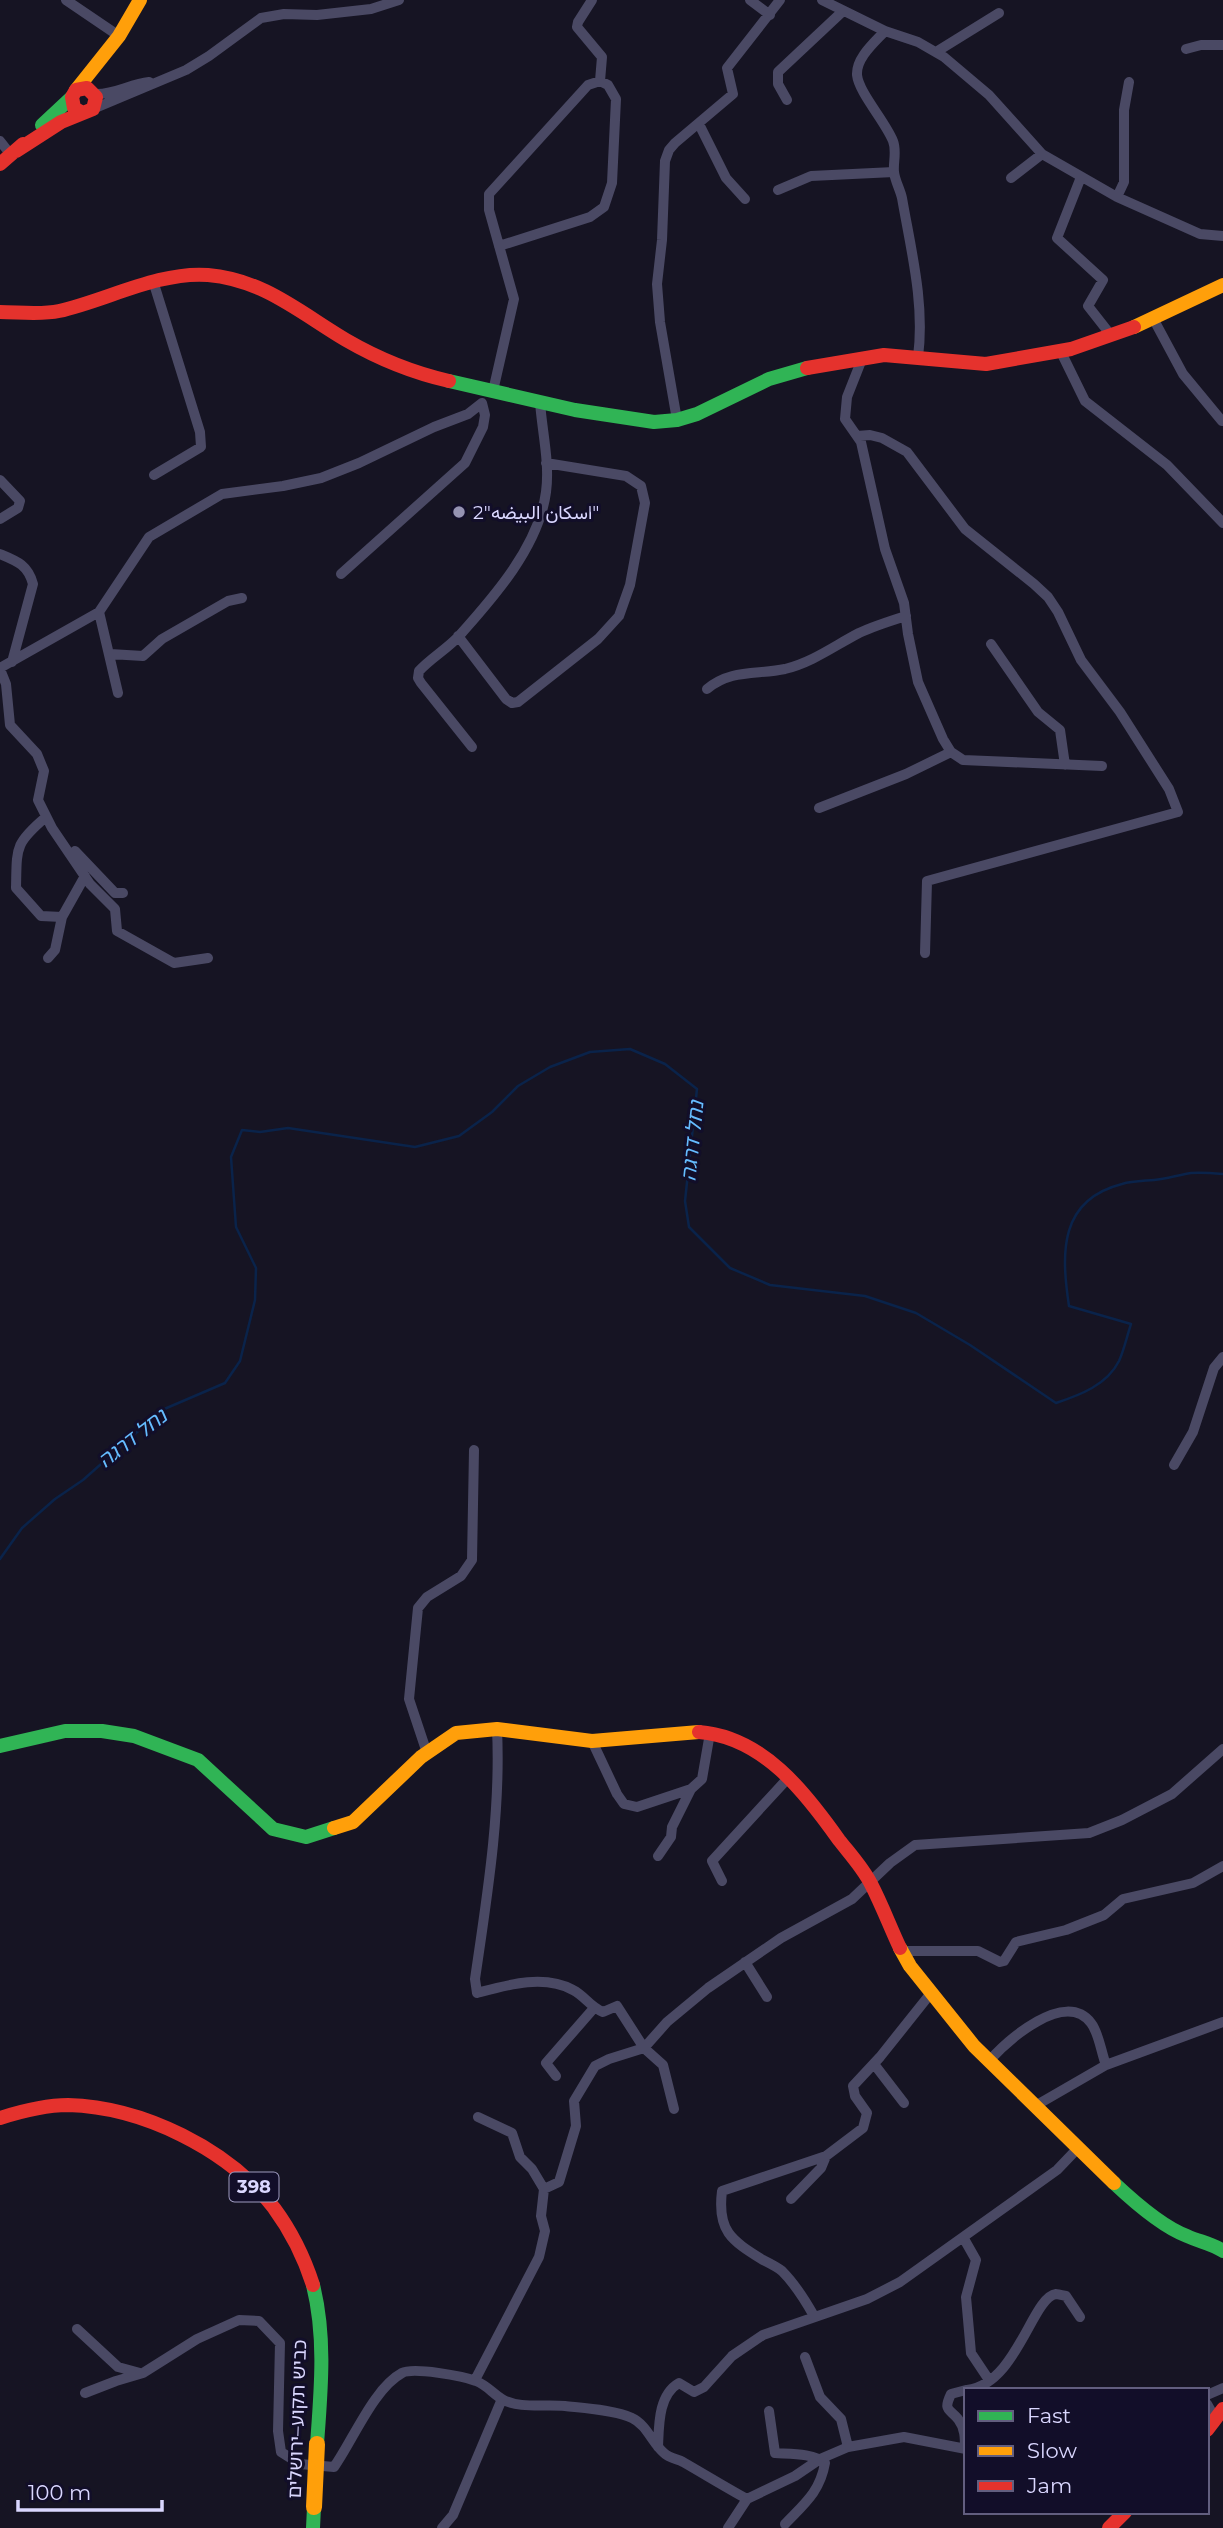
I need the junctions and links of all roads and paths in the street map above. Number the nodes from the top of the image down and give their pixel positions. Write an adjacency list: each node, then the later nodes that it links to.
1 (66, 0): 12 (street)
2 (140, 0): 12 (street)
3 (399, 0): 18 (street)
4 (592, 0): 16 (street)
5 (750, 0): 10 (street)
6 (780, 0): 10 (street)
7 (822, 0): 8 (street)
8 (843, 11): 11 (street); 19 (street)
9 (999, 13): 15 (street)
10 (770, 15): 20 (street)
11 (885, 32): 15 (street); 24 (street)
12 (119, 36): 18 (street)
13 (1223, 45): 14 (street)
14 (1186, 48)
15 (936, 52): 22 (street)
16 (600, 80): 31 (street); 31 (street)
17 (1129, 82): 28 (street)
18 (85, 99): 23 (street)
19 (787, 100)
20 (699, 124): 29 (street); 42 (street)
21 (0, 141): 23 (street)
22 (1042, 154): 25 (street); 26 (street)
23 (9, 156)
24 (894, 172): 27 (street); 38 (street)
25 (1082, 177): 28 (street); 36 (street)
26 (1011, 178)
27 (778, 190)
28 (1117, 197): 30 (street)
29 (745, 200)
30 (1223, 236)
31 (499, 246): 40 (street)
32 (153, 284): 34 (street); 40 (street); 46 (street)
33 (1223, 285): 35 (street)
34 (0, 312)
35 (1154, 320): 36 (street); 43 (street)
36 (1110, 334): 37 (street)
37 (1060, 351): 38 (street); 49 (street)
38 (918, 357): 39 (street)
39 (862, 359): 42 (street); 44 (street)
40 (494, 391): 41 (street)
41 (540, 402): 42 (street); 45 (street)
42 (677, 421)
43 (1222, 421)
44 (857, 436): 54 (street); 72 (street)
45 (546, 463): 55 (street); 55 (street)
46 (154, 475)
47 (0, 480): 48 (street)
48 (0, 519)
49 (1223, 523)
50 (0, 554): 58 (street)
51 (341, 574): 53 (street)
52 (242, 598): 57 (street)
53 (99, 612): 57 (street); 58 (street)
54 (906, 616): 60 (street); 63 (street)
55 (458, 636): 62 (street)
56 (991, 644): 64 (street)
57 (110, 654): 61 (street)
58 (12, 662): 59 (street)
59 (0, 668): 67 (street)
60 (707, 689)
61 (118, 693)
62 (472, 747)
63 (951, 752): 64 (street); 66 (street)
64 (1065, 765): 65 (street)
65 (1102, 766)
66 (819, 808)
67 (47, 817): 68 (street); 71 (street)
68 (52, 828): 69 (street); 70 (street)
69 (85, 876): 71 (street); 74 (street)
70 (123, 893)
71 (62, 917): 73 (street)
72 (925, 953)
73 (48, 958)
74 (208, 958)
75 (1223, 1357): 77 (street)
76 (474, 1450): 83 (street)
77 (1174, 1465)
78 (497, 1729): 80 (street); 83 (street); 94 (street)
79 (710, 1732): 80 (street); 84 (street); 85 (street)
80 (592, 1741): 85 (street)
81 (0, 1746): 83 (street)
82 (1223, 1749): 89 (street)
83 (427, 1753)
84 (789, 1777): 88 (street); 89 (street)
85 (691, 1789): 86 (street)
86 (658, 1856)
87 (1223, 1866): 90 (street)
88 (722, 1881)
89 (870, 1882): 90 (street); 91 (street)
90 (901, 1951): 92 (street)
91 (745, 1962): 93 (street); 96 (street)
92 (931, 1993): 97 (street); 98 (street)
93 (768, 1997)
94 (593, 2008): 96 (street); 100 (street)
95 (1223, 2022): 99 (street)
96 (644, 2048): 103 (street); 108 (street)
97 (989, 2061): 99 (street); 102 (street)
98 (874, 2064): 101 (street); 107 (street)
99 (1106, 2065): 102 (street)
100 (556, 2076)
101 (904, 2103)
102 (1035, 2106): 106 (street)
103 (674, 2109)
104 (478, 2117): 108 (street)
105 (0, 2118): 135 (street, כביש תקוע–ירושלים / 398, bridge)
106 (1077, 2148): 110 (street); 111 (street)
107 (826, 2156): 109 (street); 112 (street)
108 (544, 2189): 117 (street)
109 (791, 2199)
110 (963, 2237): 112 (street); 118 (street)
111 (1223, 2251)
112 (814, 2316): 128 (street)
113 (1080, 2317): 118 (street)
114 (77, 2329): 116 (street)
115 (805, 2357): 129 (street)
116 (143, 2373): 117 (street); 121 (street)
117 (475, 2380): 122 (street)
118 (989, 2380): 119 (street)
119 (980, 2388)
120 (964, 2391): 127 (street)
121 (85, 2393)
122 (502, 2399): 128 (street); 136 (street)
123 (1209, 2409): 126 (street)
124 (1223, 2409): 126 (street)
125 (769, 2411): 131 (street)
126 (1215, 2430)
127 (964, 2433)
128 (658, 2447): 132 (street)
129 (848, 2447): 130 (street); 131 (street)
130 (964, 2449)
131 (820, 2459): 132 (street); 134 (street)
132 (747, 2499): 137 (street)
133 (1123, 2514): 138 (street)
134 (785, 2524)
135 (313, 2528)
136 (442, 2528)
137 (728, 2528)
138 (1109, 2528)

